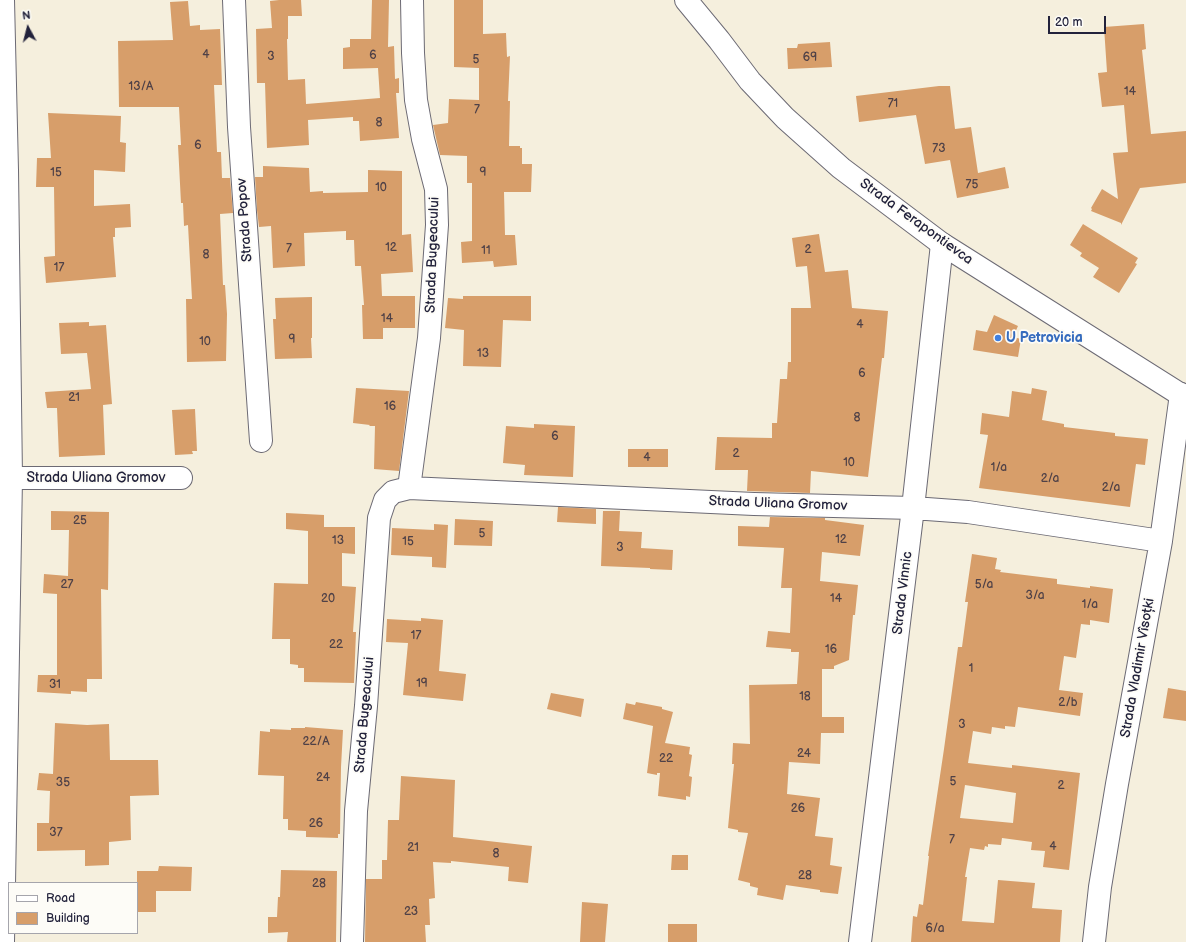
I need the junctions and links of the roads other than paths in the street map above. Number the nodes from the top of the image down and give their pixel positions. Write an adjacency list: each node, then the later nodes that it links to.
1 (2, 0): 8 (street)
2 (234, 0): 7 (street, Strada Popov)
3 (412, 0): 10 (street, Strada Bugeacului)
4 (686, 0): 5 (street, Strada Ferapontievca)
5 (942, 244): 6 (street, Strada Ferapontievca); 11 (street, Strada Vinnic)
6 (1184, 396): 12 (street, Strada Vladimir Vîsoțki)
7 (261, 441)
8 (11, 478): 9 (street, Strada Uliana Gromov); 13 (street)
9 (181, 478)
10 (401, 490): 11 (street, Strada Uliana Gromov); 14 (street, Strada Bugeacului)
11 (913, 508): 12 (street, Strada Uliana Gromov); 15 (street, Strada Vinnic)
12 (1161, 541): 16 (street, Strada Vladimir Vîsoțki)
13 (3, 942)
14 (352, 942)
15 (860, 942)
16 (1094, 942)

